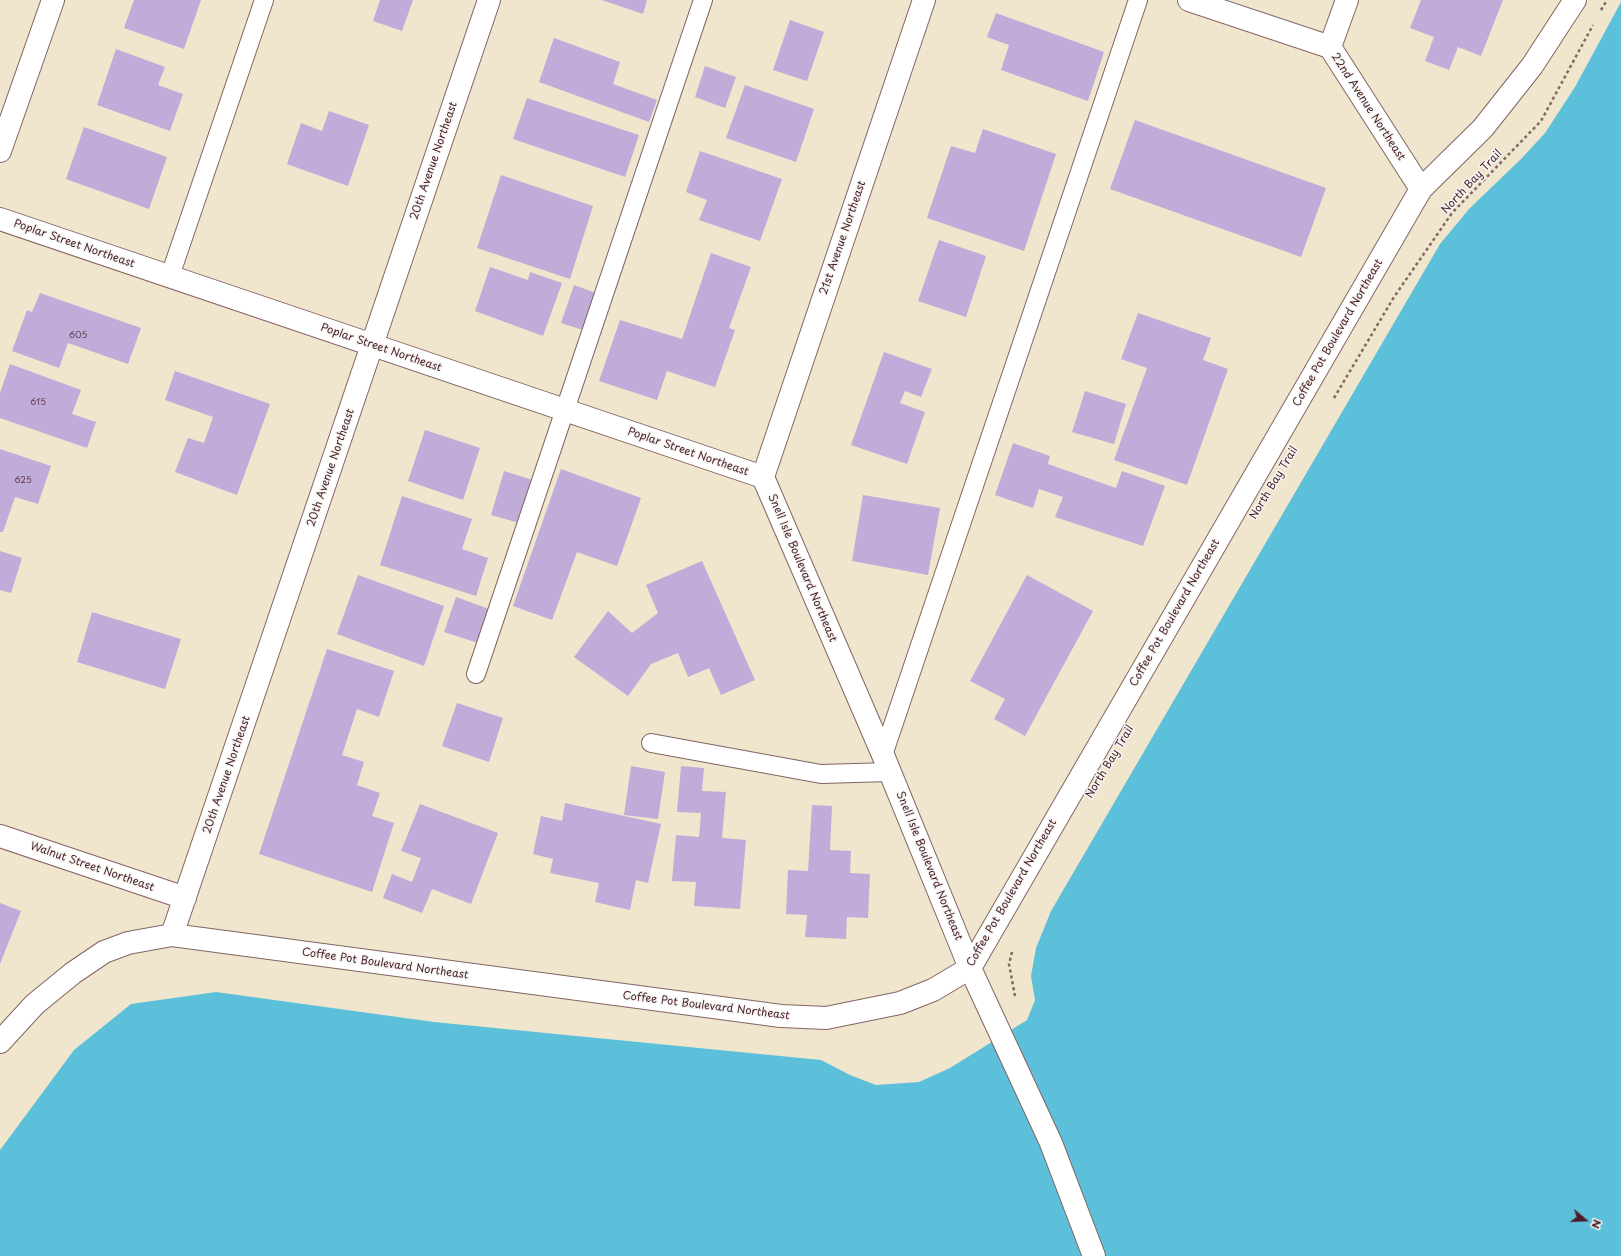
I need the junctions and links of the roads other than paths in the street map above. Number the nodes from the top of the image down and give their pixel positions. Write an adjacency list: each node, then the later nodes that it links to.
1 (53, 0): 11 (street)
2 (264, 0): 14 (lane)
3 (488, 0): 15 (street, 20th Avenue Northeast)
4 (703, 0): 16 (lane)
5 (924, 0): 17 (street, 21st Avenue Northeast)
6 (1138, 0): 20 (lane)
7 (1189, 0): 10 (street)
8 (1347, 0): 10 (street, 22nd Avenue Northeast)
9 (1575, 0): 12 (street, Coffee Pot Boulevard Northeast)
10 (1330, 47): 12 (street, 22nd Avenue Northeast)
11 (0, 151)
12 (1421, 189): 24 (street, Coffee Pot Boulevard Northeast)
13 (0, 219): 14 (street, Poplar Street Northeast)
14 (170, 276): 15 (street, Poplar Street Northeast)
15 (372, 345): 16 (street, Poplar Street Northeast); 22 (street, 20th Avenue Northeast)
16 (565, 410): 17 (street, Poplar Street Northeast); 18 (lane)
17 (763, 477): 20 (street, Snell Isle Boulevard Northeast)
18 (476, 674)
19 (652, 743): 20 (lane)
20 (886, 763): 24 (street, Snell Isle Boulevard Northeast)
21 (0, 836): 22 (street, Walnut Street Northeast)
22 (185, 898): 23 (street, 20th Avenue Northeast)
23 (172, 935): 24 (street, Coffee Pot Boulevard Northeast); 25 (street, Coffee Pot Boulevard Northeast)
24 (970, 968): 26 (street, Snell Isle Boulevard Northeast)
25 (0, 1042)
26 (1094, 1256)

